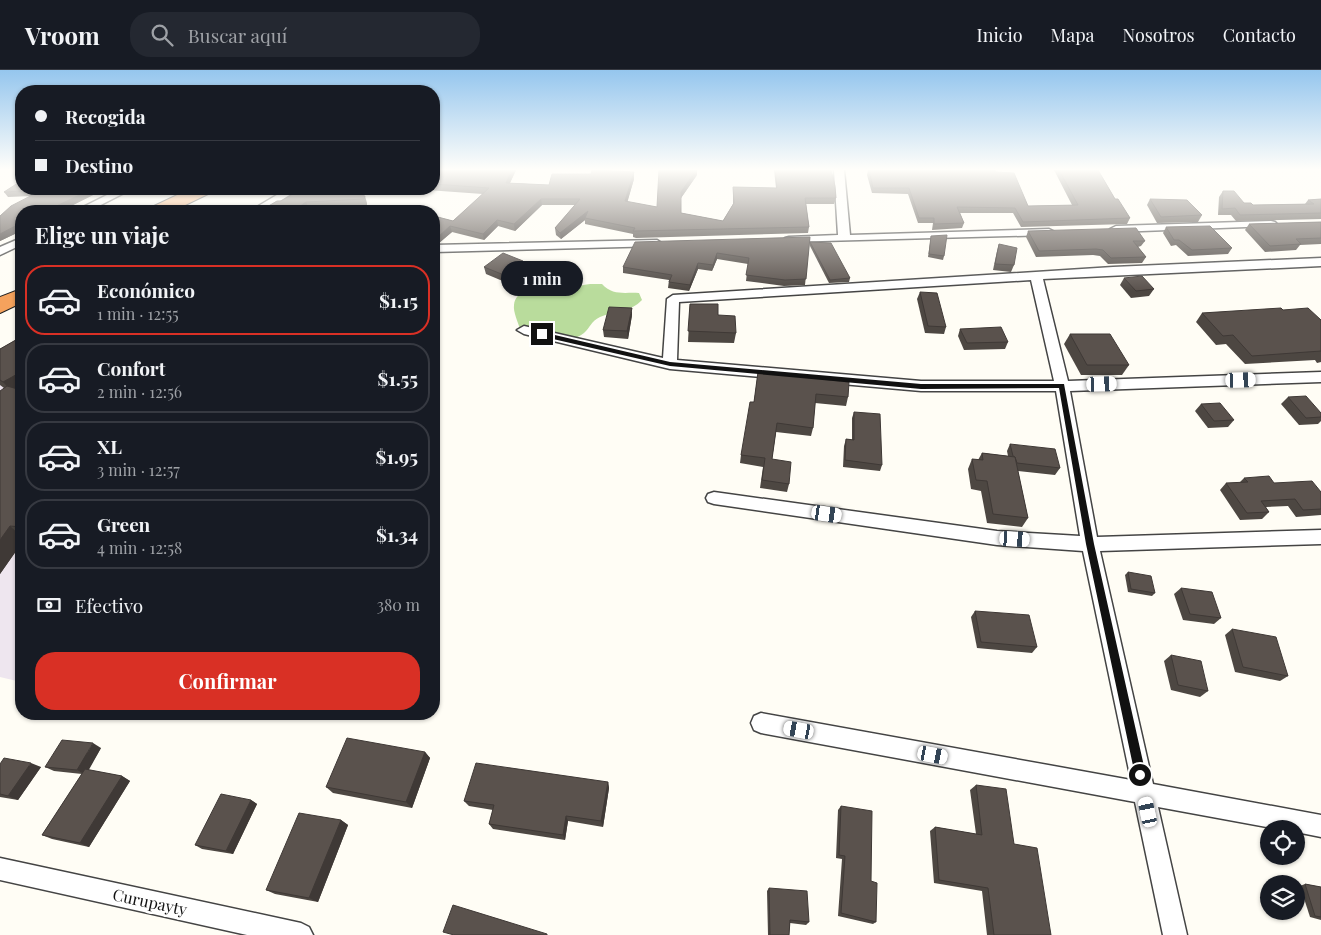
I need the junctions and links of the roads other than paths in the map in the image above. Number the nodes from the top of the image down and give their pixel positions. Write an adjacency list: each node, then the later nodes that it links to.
1 (842, 210): 5 (street)
2 (1282, 224): 3 (street)
3 (1104, 230)
4 (1065, 231): 5 (street)
5 (844, 238): 6 (street)
6 (775, 240)
7 (667, 243): 9 (street)
8 (15, 244): 10 (street)
9 (440, 249)
10 (0, 251)
11 (1321, 262): 12 (street)
12 (1036, 277): 18 (street); 20 (street)
13 (15, 283): 14 (highway)
14 (0, 291)
15 (15, 298): 16 (highway)
16 (0, 306)
17 (524, 330): 18 (street)
18 (670, 364): 20 (street)
19 (1321, 377): 20 (street)
20 (1062, 386): 23 (street)
21 (714, 498): 23 (street)
22 (1321, 537): 23 (street)
23 (1090, 544): 25 (street)
24 (761, 723): 25 (street)
25 (1144, 794): 26 (street); 29 (street)
26 (1321, 826)
27 (0, 869): 28 (street, Curupayty)
28 (301, 935)
29 (1175, 935)

